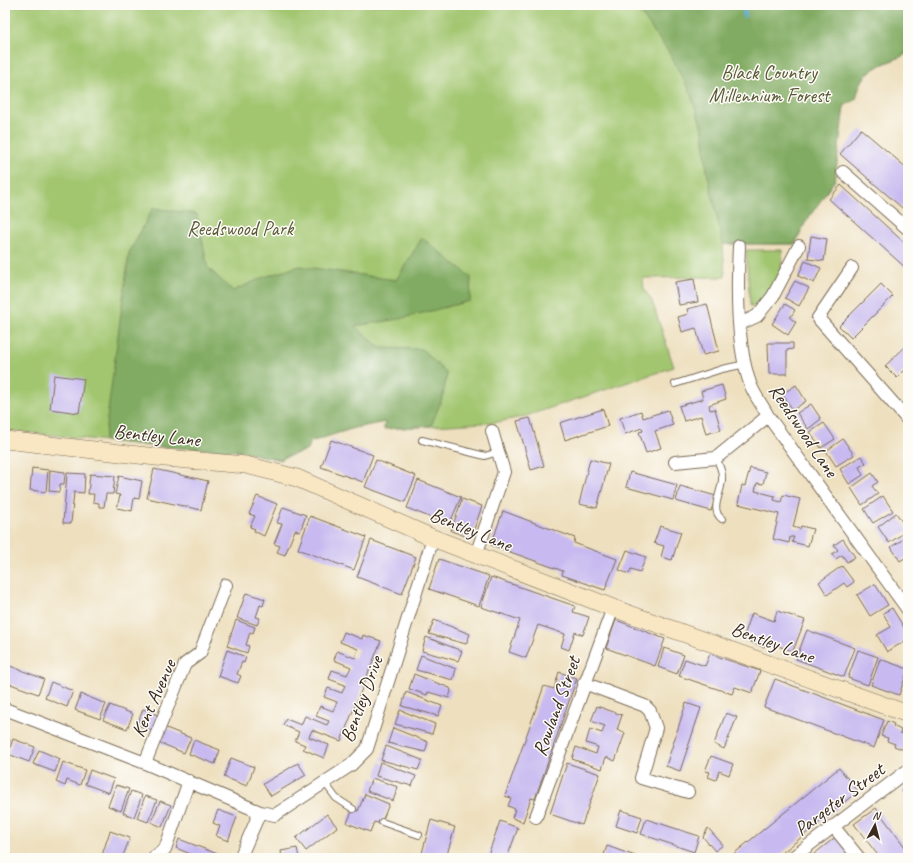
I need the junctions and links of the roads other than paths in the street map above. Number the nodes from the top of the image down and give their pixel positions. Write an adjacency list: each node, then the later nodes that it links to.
1 (843, 172): 2 (street)
2 (908, 230)
3 (738, 246): 6 (street, Reedswood Lane)
4 (799, 246): 6 (street)
5 (852, 268): 10 (street)
6 (740, 324): 7 (street, Reedswood Lane)
7 (746, 364): 8 (lane); 9 (street, Reedswood Lane)
8 (675, 384)
9 (768, 416): 15 (street); 22 (street, Reedswood Lane)
10 (908, 420)
11 (492, 431): 14 (street)
12 (5, 440): 18 (street, Bentley Lane)
13 (422, 440): 14 (lane)
14 (498, 452): 19 (street)
15 (716, 458): 16 (street); 17 (lane)
16 (675, 462)
17 (722, 520)
18 (433, 538): 19 (street, Bentley Lane); 29 (street, Bentley Drive)
19 (476, 555): 21 (street, Bentley Lane)
20 (226, 585): 26 (street, Kent Avenue)
21 (613, 608): 23 (street, Rowland Street); 25 (street, Bentley Lane)
22 (908, 610)
23 (584, 682): 30 (street); 33 (street, Rowland Street)
24 (5, 709): 26 (street)
25 (908, 714)
26 (145, 763): 28 (street)
27 (908, 770): 35 (street, Pargeter Street)
28 (189, 781): 32 (street); 37 (street)
29 (324, 783): 31 (lane); 32 (street, Bentley Drive)
30 (688, 792)
31 (353, 809)
32 (260, 812): 38 (street)
33 (536, 817)
34 (382, 822): 36 (lane)
35 (833, 826): 39 (street, Pargeter Street); 40 (street)
36 (419, 835)
37 (153, 858)
38 (240, 858)
39 (792, 858)
40 (859, 858)

